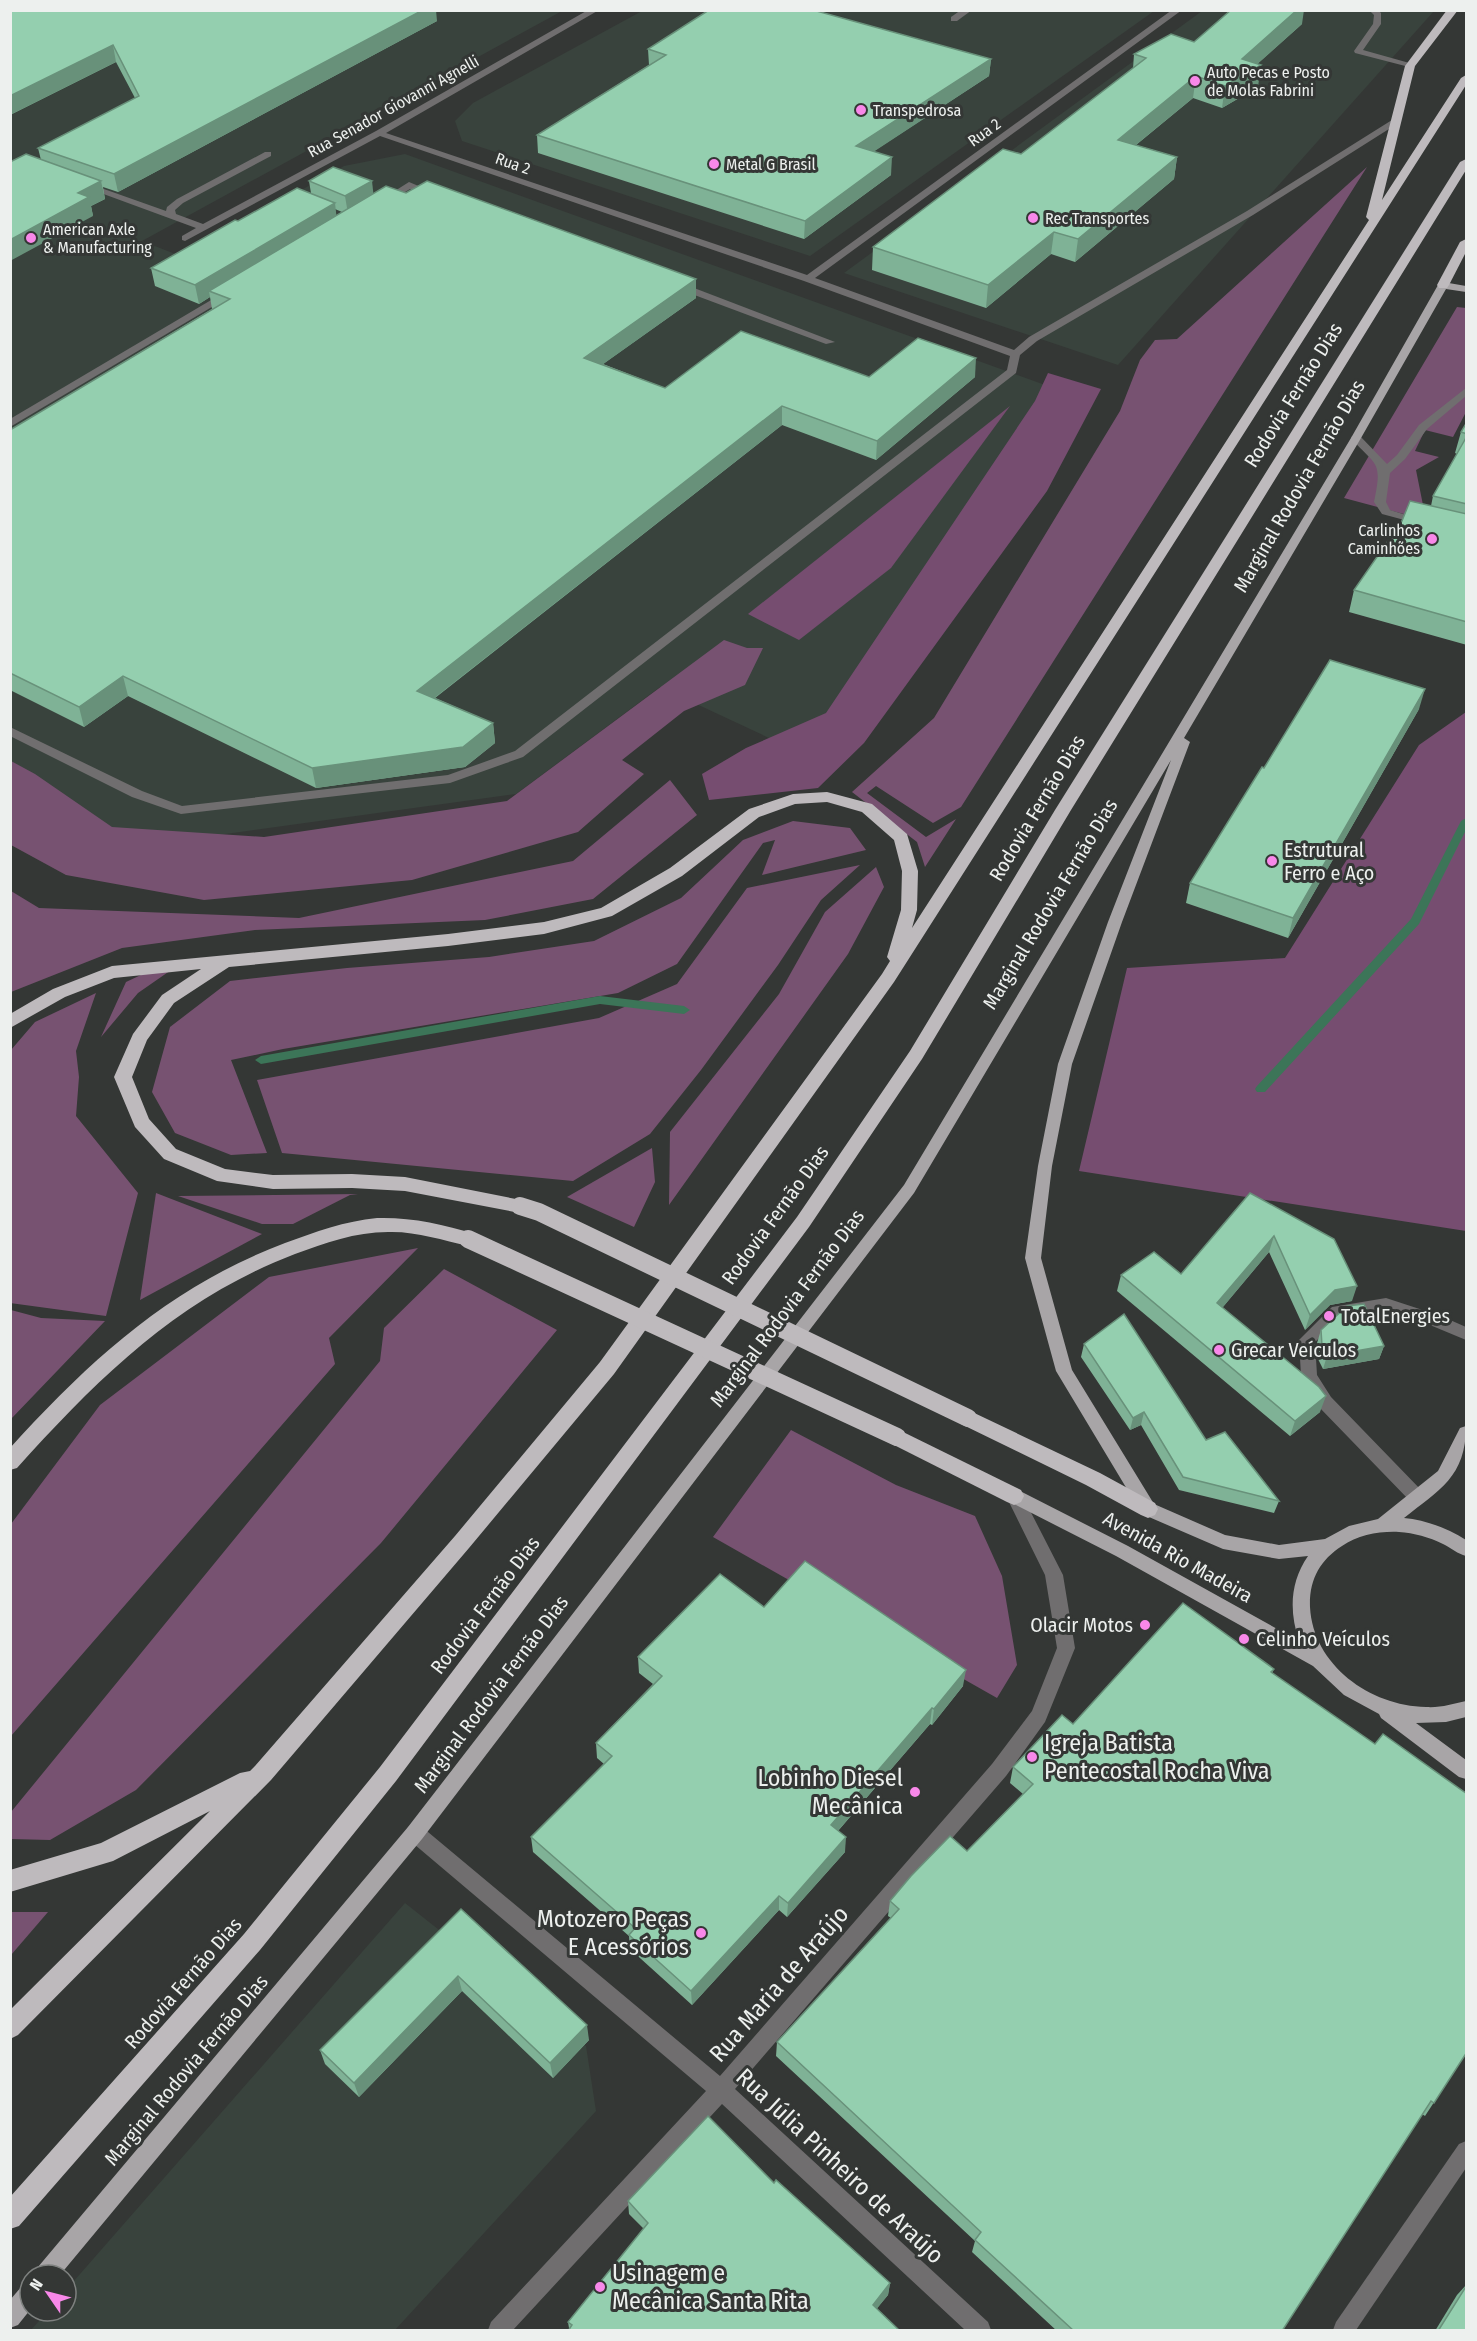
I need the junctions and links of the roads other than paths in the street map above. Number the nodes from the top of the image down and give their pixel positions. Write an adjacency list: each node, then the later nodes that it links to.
1 (595, 10): 10 (street, Rua Senador Giovanni Agnelli)
2 (968, 10): 6 (street)
3 (1178, 10): 21 (street, Rua 2)
4 (1373, 10): 7 (street)
5 (1453, 10): 7 (highway)
6 (954, 19)
7 (1410, 66): 9 (highway)
8 (1467, 78): 18 (highway, Rodovia Fernão Dias)
9 (1395, 122): 18 (highway); 27 (street)
10 (379, 133): 17 (street, Rua Senador Giovanni Agnelli); 21 (street, Rua 2)
11 (268, 154): 16 (street)
12 (1467, 162): 57 (highway, Rodovia Fernão Dias)
13 (75, 182): 16 (street)
14 (442, 198): 15 (street)
15 (379, 203)
16 (171, 216): 17 (street)
17 (204, 227): 19 (street, Rua Senador Giovanni Agnelli)
18 (1369, 231): 36 (highway, Rodovia Fernão Dias)
19 (185, 238)
20 (1467, 243): 23 (highway)
21 (808, 279): 27 (street, Rua 2)
22 (664, 280): 26 (street)
23 (1443, 285): 25 (main road); 30 (main road, Marginal Rodovia Fernão Dias)
24 (236, 289): 29 (street)
25 (1467, 289)
26 (830, 342)
27 (1015, 354): 34 (street)
28 (1467, 391): 31 (street)
29 (10, 424)
30 (1356, 438): 31 (street); 33 (main road, Marginal Rodovia Fernão Dias)
31 (1386, 471): 32 (street)
32 (1435, 525)
33 (1199, 702): 43 (main road); 52 (main road, Marginal Rodovia Fernão Dias)
34 (10, 731)
35 (225, 962): 36 (highway); 37 (highway); 43 (highway, bridge)
36 (888, 978): 51 (highway, Rodovia Fernão Dias)
37 (10, 1023)
38 (1467, 1334): 42 (street)
39 (1467, 1433): 42 (main road)
40 (10, 1462): 41 (highway, bridge)
41 (1014, 1496): 47 (main road, Avenida Rio Madeira); 55 (street, Rua Maria de Araújo)
42 (1417, 1497): 44 (main road)
43 (1148, 1509): 45 (main road, Avenida Rio Madeira)
44 (1384, 1524): 45 (main road); 46 (main road)
45 (1326, 1546): 47 (main road)
46 (1467, 1549)
47 (1320, 1661): 48 (main road)
48 (1380, 1707): 49 (main road); 50 (main road)
49 (1467, 1709)
50 (1467, 1771)
51 (263, 1773): 53 (highway); 54 (highway, Rodovia Fernão Dias)
52 (415, 1833): 55 (street, Rua Júlia Pinheiro de Araújo); 58 (main road, Marginal Rodovia Fernão Dias)
53 (10, 1881)
54 (10, 2027)
55 (721, 2090): 59 (street, Rua Maria de Araújo); 60 (street, Rua Júlia Pinheiro de Araújo)
56 (1467, 2151): 61 (street)
57 (10, 2217)
58 (56, 2263)
59 (499, 2331)
60 (980, 2331)
61 (1344, 2331)

